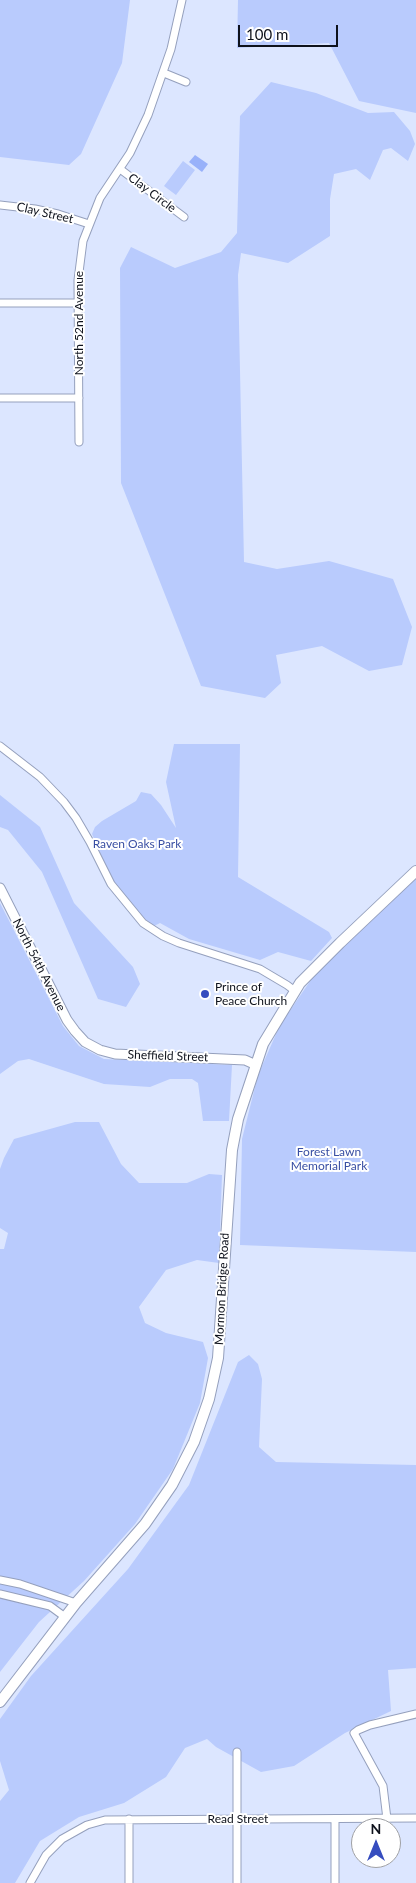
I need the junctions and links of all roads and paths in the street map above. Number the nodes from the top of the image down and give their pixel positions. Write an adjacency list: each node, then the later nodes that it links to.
1 (182, 0): 2 (street, North 52nd Avenue)
2 (164, 72): 3 (street); 4 (street, North 52nd Avenue)
3 (186, 82)
4 (120, 168): 6 (street, Clay Circle); 7 (street, North 52nd Avenue)
5 (0, 205): 7 (street, Clay Street)
6 (184, 217)
7 (89, 224): 9 (street, North 52nd Avenue)
8 (0, 303): 9 (street)
9 (79, 303): 11 (street, North 52nd Avenue)
10 (0, 398): 11 (street)
11 (79, 398): 12 (street, North 52nd Avenue)
12 (79, 442)
13 (0, 746): 16 (street)
14 (416, 871): 16 (main road, Mormon Bridge Road)
15 (0, 888): 17 (street, North 54th Avenue)
16 (295, 991): 18 (main road, Mormon Bridge Road)
17 (83, 1040): 18 (street, Sheffield Street)
18 (256, 1064): 21 (main road, Mormon Bridge Road)
19 (0, 1580): 21 (street)
20 (0, 1594): 22 (street)
21 (76, 1603): 22 (main road, Mormon Bridge Road)
22 (65, 1617): 23 (main road, Mormon Bridge Road)
23 (0, 1702)
24 (416, 1714): 26 (street)
25 (237, 1752): 29 (street)
26 (387, 1818)
27 (416, 1818): 32 (street, Read Street)
28 (129, 1819): 29 (street, Read Street); 33 (street, Read Street); 34 (street)
29 (237, 1819): 30 (street, Read Street); 35 (street)
30 (336, 1819): 31 (street, Read Street); 36 (street)
31 (351, 1819)
32 (401, 1819)
33 (30, 1883)
34 (129, 1883)
35 (237, 1883)
36 (335, 1883)

